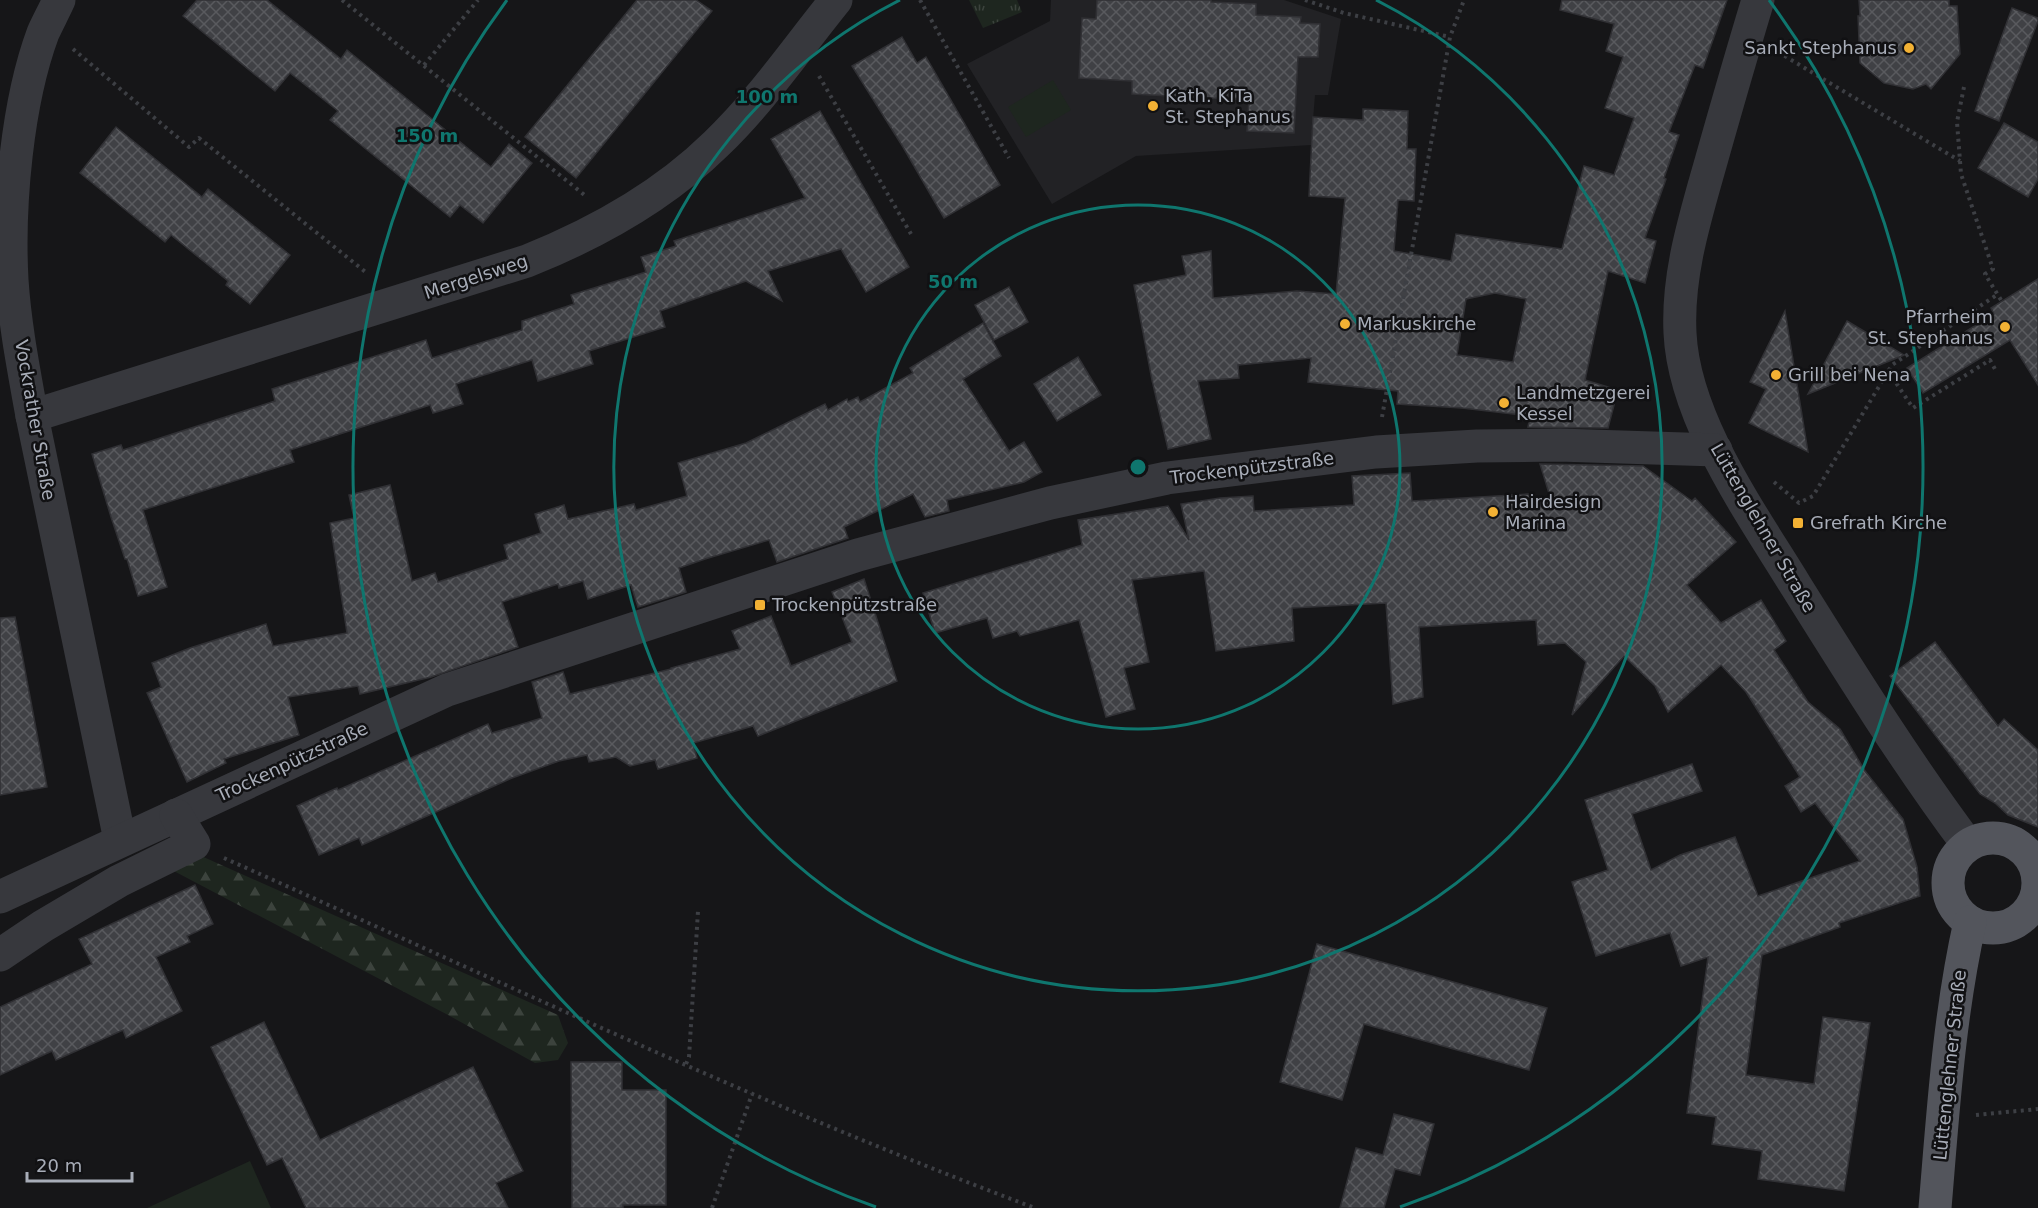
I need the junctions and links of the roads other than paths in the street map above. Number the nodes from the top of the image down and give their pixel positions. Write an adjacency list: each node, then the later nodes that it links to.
1 (59, 0): 4 (street, Vockrather Straße)
2 (836, 0): 4 (street, Mergelsweg)
3 (1758, 0): 5 (street, Lüttenglehner Straße)
4 (32, 416): 7 (street, Vockrather Straße)
5 (1716, 450): 6 (street, Trockenpützstraße); 8 (street, Lüttenglehner Straße)
6 (176, 815): 7 (street, Trockenpützstraße); 12 (street)
7 (120, 840): 10 (street, Trockenpützstraße)
8 (1968, 845): 9 (main road); 11 (main road)
9 (2038, 876): 11 (main road)
10 (0, 897)
11 (1970, 922): 13 (main road, Lüttenglehner Straße)
12 (0, 955)
13 (1935, 1208)

